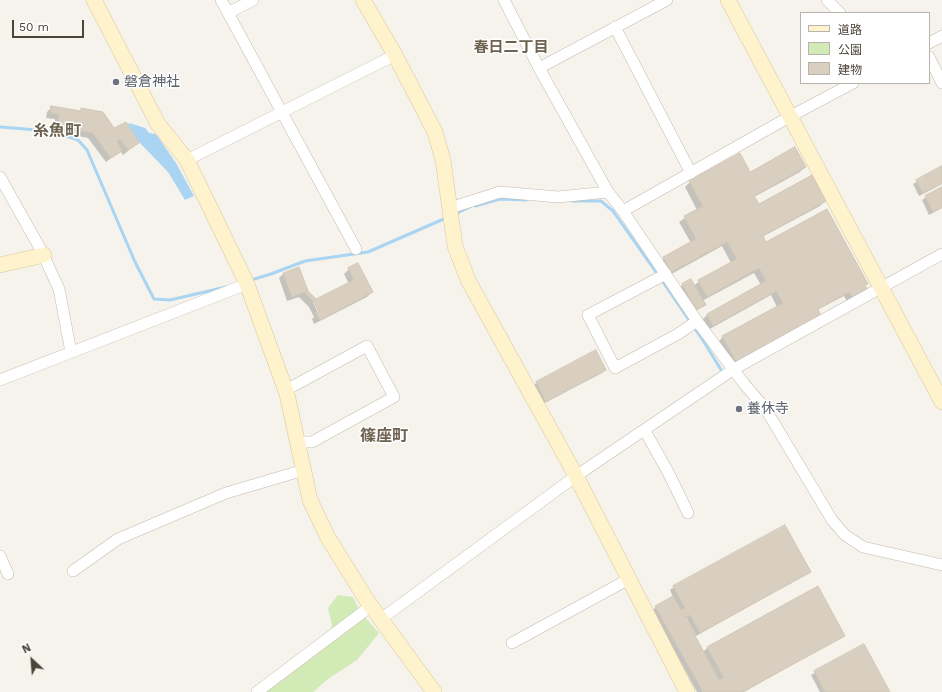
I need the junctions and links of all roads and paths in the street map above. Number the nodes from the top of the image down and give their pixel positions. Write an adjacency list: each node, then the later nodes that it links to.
1 (94, 0): 21 (street)
2 (221, 0): 10 (street)
3 (253, 0): 10 (street)
4 (363, 0): 14 (street)
5 (504, 0): 16 (street)
6 (667, 0): 11 (street)
7 (728, 0): 20 (street)
8 (827, 0): 9 (street)
9 (839, 12)
10 (228, 13): 19 (street)
11 (615, 27): 16 (street); 22 (street)
12 (942, 36): 13 (street)
13 (930, 42)
14 (395, 55): 19 (street); 25 (street)
15 (930, 59): 17 (street)
16 (539, 68): 24 (street)
17 (942, 83)
18 (851, 84): 20 (street)
19 (281, 112): 21 (street); 27 (street)
20 (791, 116): 22 (street); 33 (street)
21 (187, 160): 32 (street)
22 (691, 173): 26 (street)
23 (0, 177): 29 (street)
24 (608, 192): 25 (street); 26 (street)
25 (450, 208): 43 (street)
26 (623, 211): 31 (street)
27 (356, 249)
28 (942, 254): 33 (street)
29 (44, 255): 30 (street); 35 (street)
30 (0, 265)
31 (666, 274): 34 (street); 34 (street)
32 (247, 284): 35 (street); 38 (street)
33 (882, 287): 36 (street); 39 (street)
34 (697, 321): 36 (street)
35 (71, 352): 37 (street)
36 (734, 369): 40 (street); 46 (street)
37 (0, 380)
38 (286, 390): 41 (street); 41 (street)
39 (942, 402)
40 (645, 431): 43 (street); 44 (street)
41 (298, 442): 42 (street)
42 (304, 470): 47 (street); 50 (street)
43 (576, 476): 49 (street); 51 (street)
44 (688, 513)
45 (0, 556): 48 (street)
46 (942, 565)
47 (73, 571)
48 (8, 574)
49 (629, 580): 52 (street); 55 (street)
50 (371, 606): 51 (street); 53 (street)
51 (381, 619): 54 (street)
52 (512, 643)
53 (257, 692)
54 (434, 692)
55 (687, 692)

